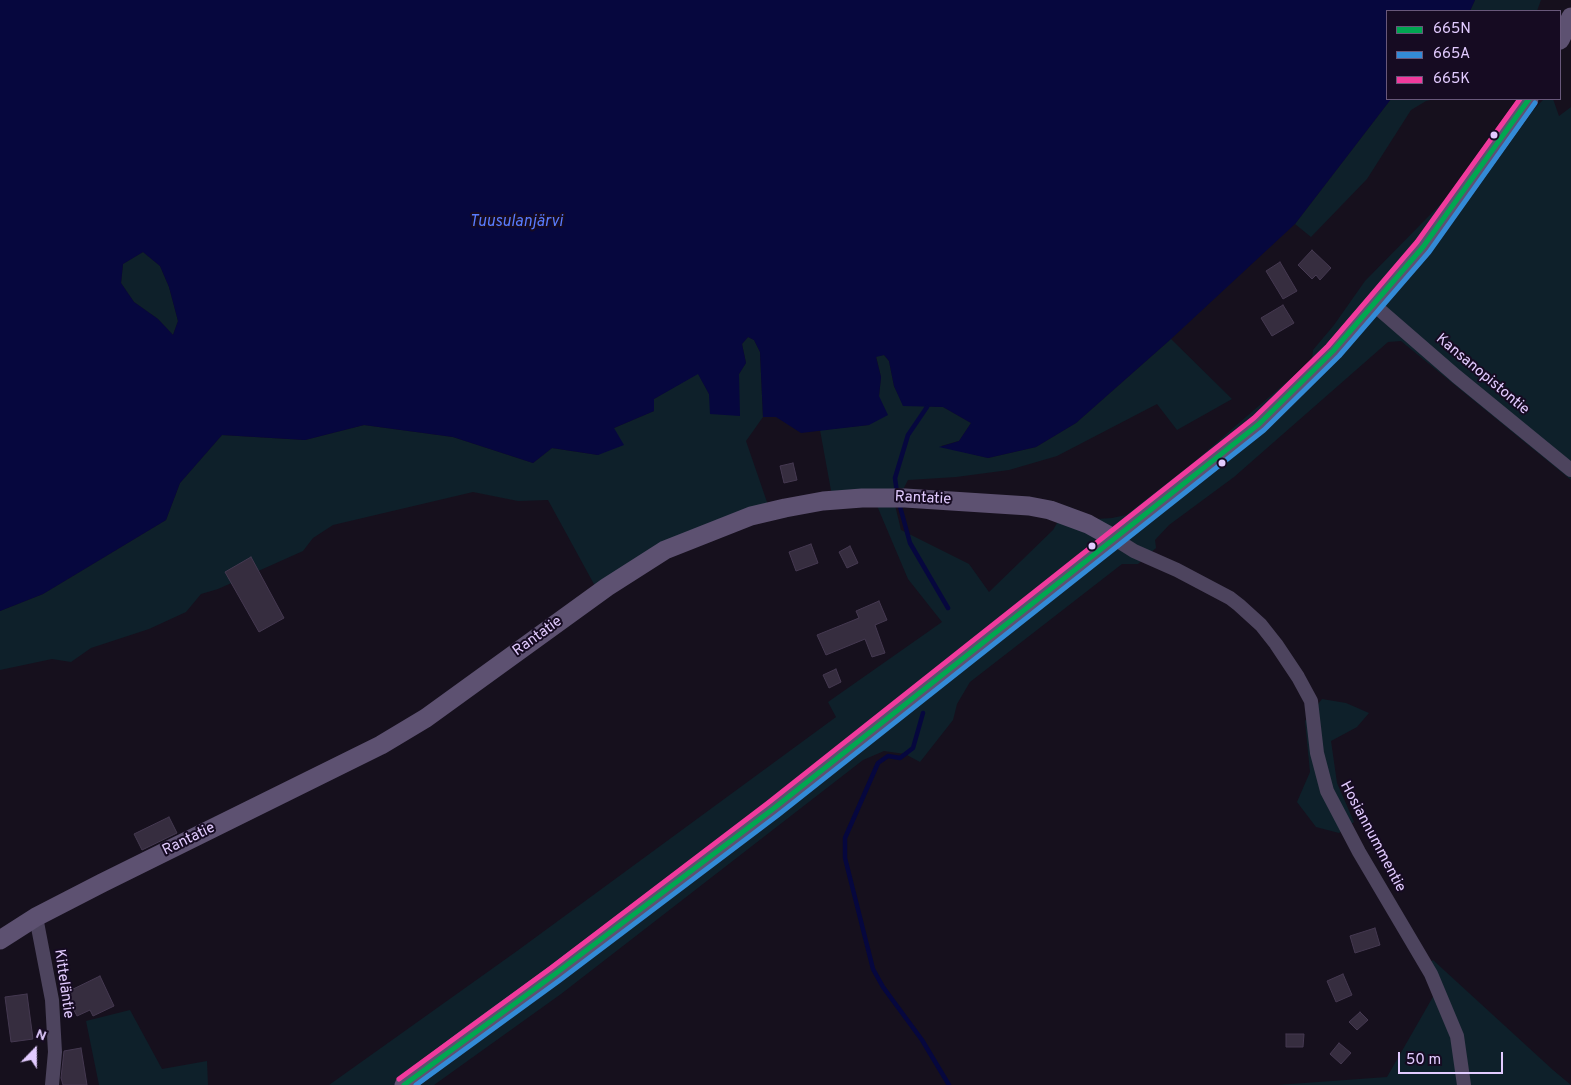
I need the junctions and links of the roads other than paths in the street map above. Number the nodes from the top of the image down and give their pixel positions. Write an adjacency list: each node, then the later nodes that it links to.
1 (1528, 100): 2 (main road)
2 (1374, 304): 3 (street, Kansanopistontie); 4 (main road)
3 (1571, 470)
4 (1115, 539): 5 (main road, Rantatie); 8 (main road); 9 (street, Hosiannummentie)
5 (36, 917): 6 (main road, Rantatie); 7 (street, Kitteläntie)
6 (0, 940)
7 (52, 1085)
8 (404, 1085)
9 (1464, 1085)

